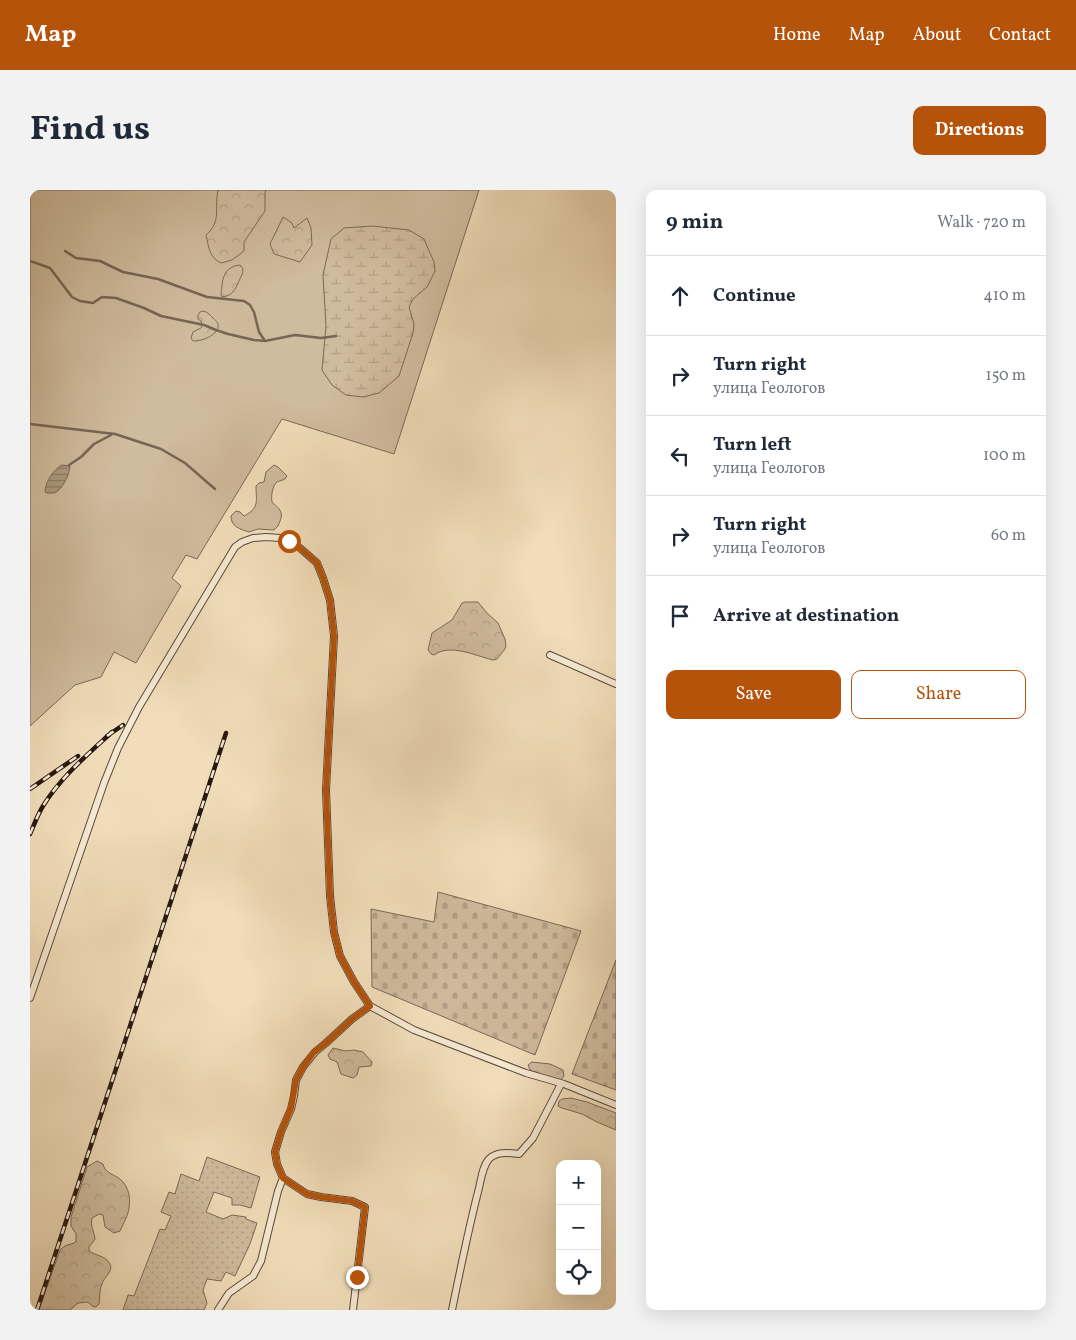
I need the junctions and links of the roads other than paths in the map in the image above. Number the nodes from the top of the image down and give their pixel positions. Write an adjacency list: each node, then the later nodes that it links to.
1 (550, 655): 2 (street)
2 (616, 684)
3 (30, 998): 4 (street)
4 (370, 1006): 5 (street); 7 (street)
5 (562, 1084): 6 (street); 10 (street)
6 (616, 1105)
7 (283, 1178): 8 (street); 9 (street)
8 (218, 1310)
9 (353, 1310)
10 (452, 1310)

